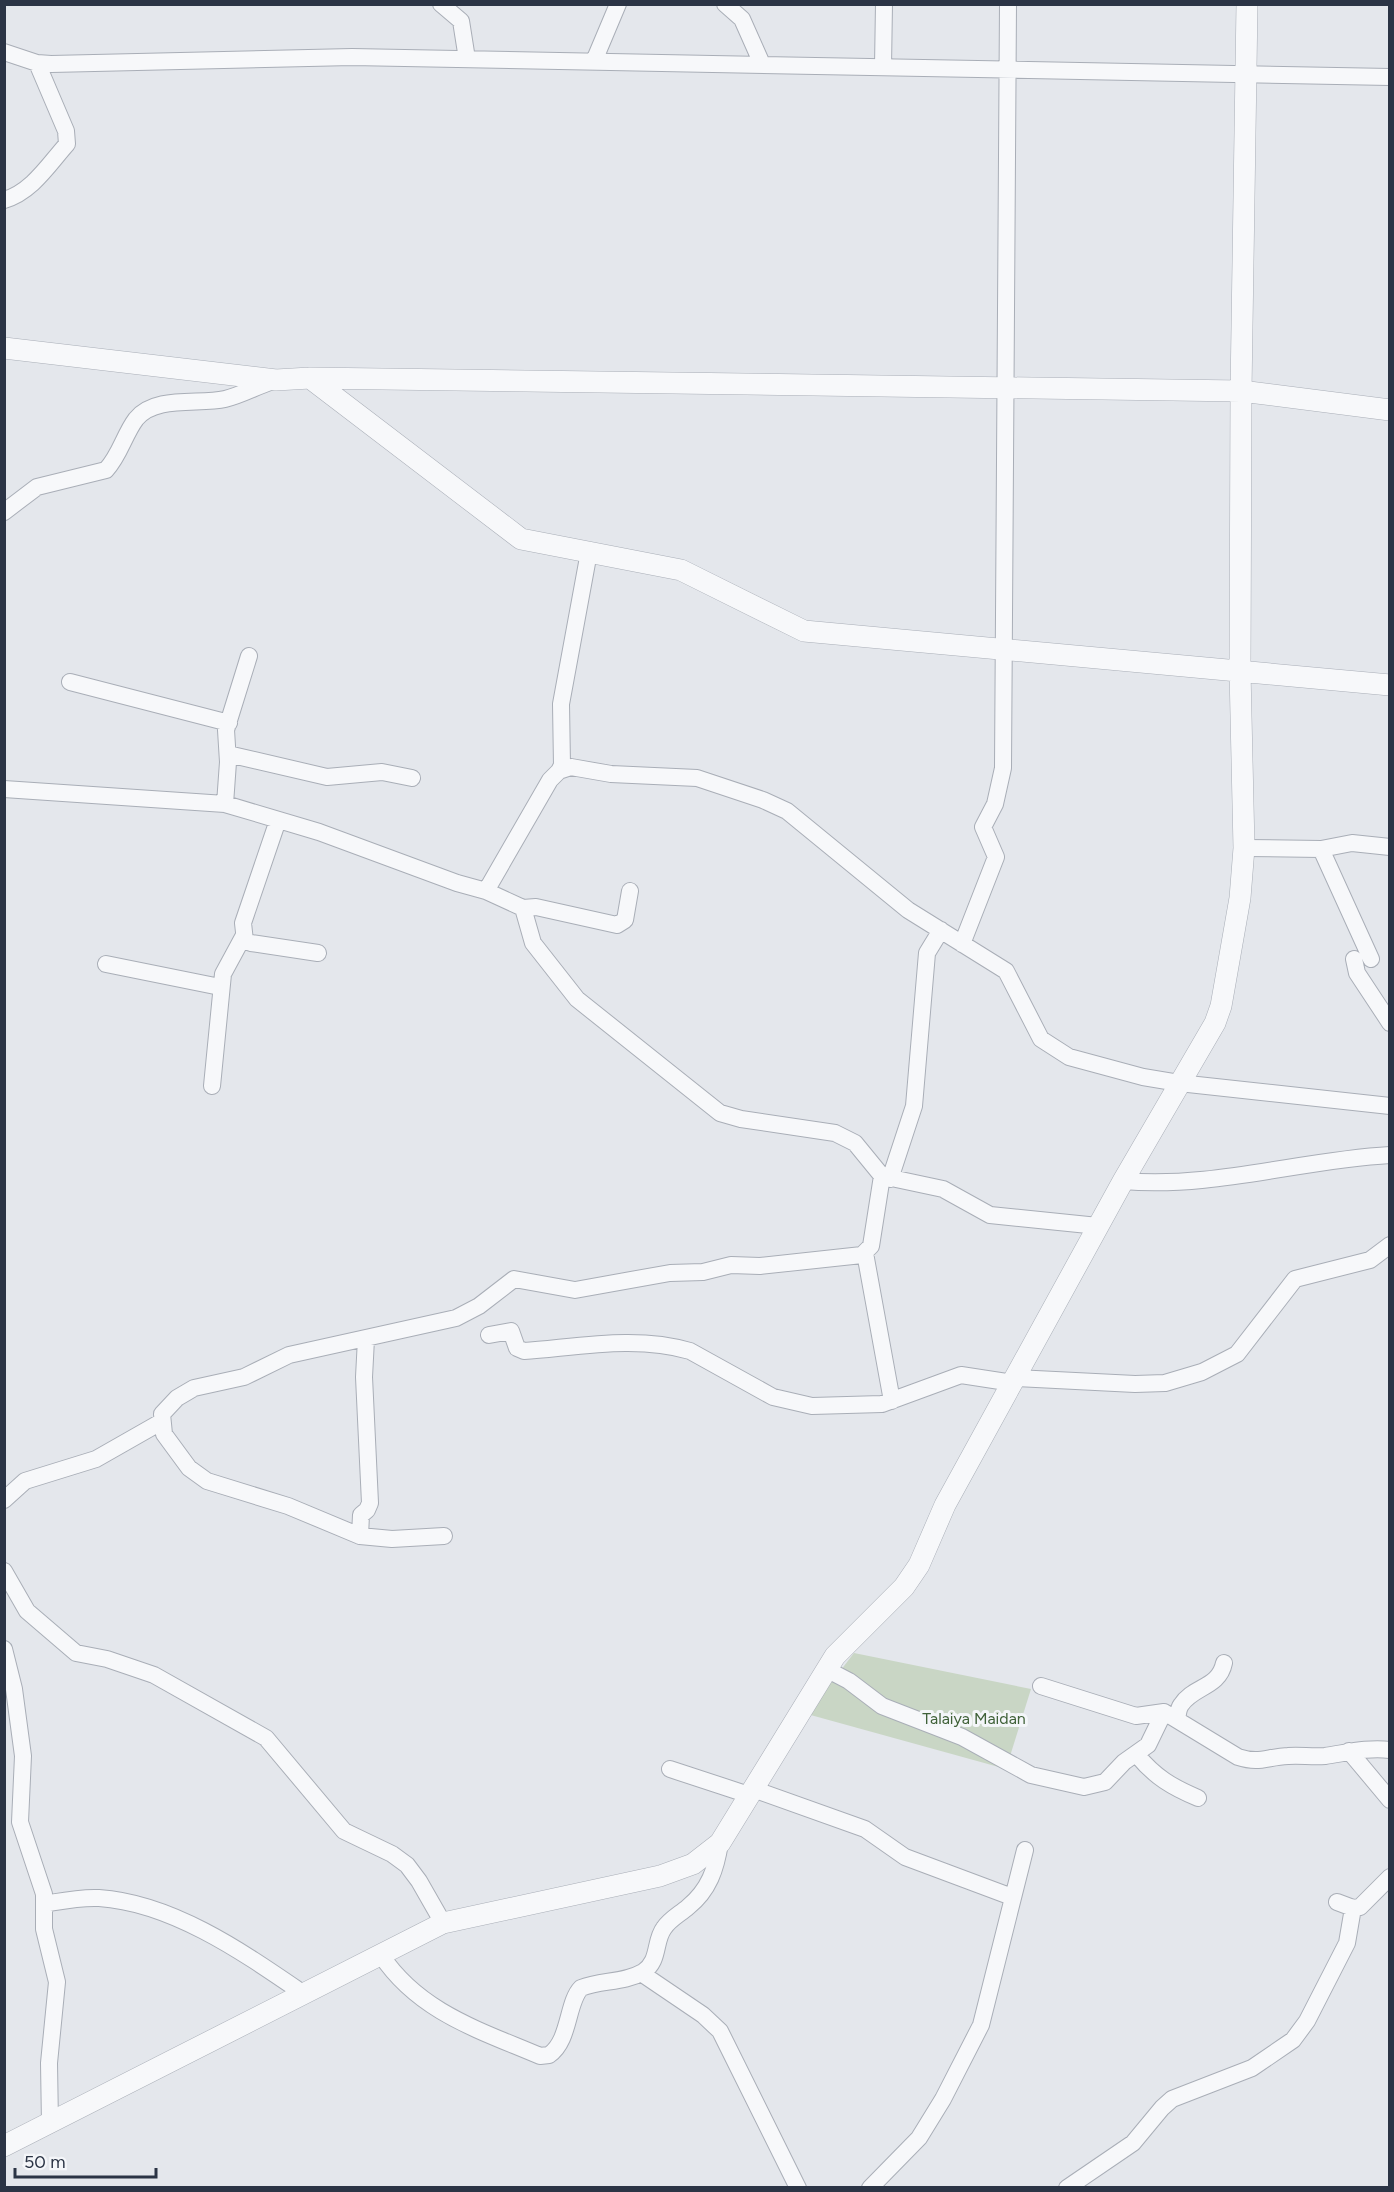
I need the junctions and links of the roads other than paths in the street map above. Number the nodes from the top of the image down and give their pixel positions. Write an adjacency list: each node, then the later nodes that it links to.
1 (441, 4): 8 (street)
2 (618, 4): 9 (street)
3 (884, 4): 12 (street)
4 (1008, 4): 13 (street)
5 (1247, 4): 14 (street)
6 (734, 7): 11 (street)
7 (4, 52): 10 (street)
8 (467, 59): 9 (street); 10 (street)
9 (594, 61): 11 (street)
10 (37, 63): 16 (street)
11 (762, 64): 12 (street)
12 (883, 66): 13 (street)
13 (1008, 69): 14 (street); 20 (street)
14 (1247, 76): 15 (street); 21 (street)
15 (1389, 77)
16 (4, 200)
17 (4, 348): 19 (street)
18 (310, 378): 19 (street); 20 (street); 24 (street)
19 (266, 379): 23 (street)
20 (1007, 388): 21 (street); 25 (street)
21 (1241, 391): 22 (street); 27 (street)
22 (1389, 410)
23 (4, 512)
24 (589, 552): 25 (street); 32 (street)
25 (1002, 649): 27 (street); 45 (street)
26 (249, 656): 30 (street)
27 (1240, 671): 29 (street); 38 (street)
28 (70, 682): 30 (street)
29 (1389, 685)
30 (229, 723): 31 (street)
31 (228, 754): 33 (street); 35 (street)
32 (560, 771): 40 (street); 43 (street)
33 (412, 778)
34 (4, 789): 35 (street)
35 (225, 804): 36 (street)
36 (278, 820): 40 (street); 44 (street)
37 (1389, 847): 39 (street)
38 (1244, 848): 39 (street); 50 (street)
39 (1321, 849): 49 (street)
40 (486, 891): 42 (street)
41 (630, 891): 42 (street)
42 (523, 908): 54 (street)
43 (940, 930): 45 (street); 54 (street)
44 (243, 937): 46 (street); 48 (street)
45 (962, 944): 50 (street)
46 (318, 953)
47 (106, 964): 48 (street)
48 (220, 987): 51 (street)
49 (1389, 1023)
50 (1179, 1083): 52 (street); 55 (street)
51 (212, 1086)
52 (1389, 1106)
53 (1389, 1155): 55 (street)
54 (886, 1178): 56 (street); 58 (street)
55 (1123, 1181): 56 (street)
56 (1098, 1226): 61 (street)
57 (1389, 1245): 61 (street)
58 (865, 1253): 60 (street); 62 (street)
59 (489, 1335): 62 (street)
60 (366, 1339): 63 (street); 65 (street)
61 (1014, 1380): 62 (street); 70 (street)
62 (892, 1401)
63 (161, 1422): 64 (street); 65 (street)
64 (4, 1500)
65 (360, 1536): 66 (street)
66 (444, 1536)
67 (7, 1584): 87 (street)
68 (4, 1649): 85 (street)
69 (1224, 1663): 72 (street)
70 (826, 1669): 75 (street); 77 (street)
71 (1041, 1686): 72 (street)
72 (1171, 1716): 74 (street); 75 (street)
73 (1389, 1750): 74 (street)
74 (1349, 1751): 79 (street)
75 (1137, 1755): 78 (street)
76 (670, 1769): 77 (street)
77 (751, 1792): 80 (street); 83 (street)
78 (1198, 1798)
79 (1389, 1800)
80 (720, 1843): 87 (street); 89 (street)
81 (1025, 1850): 83 (street)
82 (1389, 1877): 86 (street)
83 (1012, 1897): 93 (street)
84 (1337, 1902): 86 (street)
85 (44, 1904): 90 (street); 91 (street)
86 (1353, 1908): 95 (street)
87 (443, 1923): 88 (street)
88 (381, 1955): 89 (street); 90 (street)
89 (646, 1970): 94 (street)
90 (304, 1994): 91 (street)
91 (50, 2124): 92 (street)
92 (4, 2146)
93 (879, 2184)
94 (798, 2187)
95 (1067, 2187)

